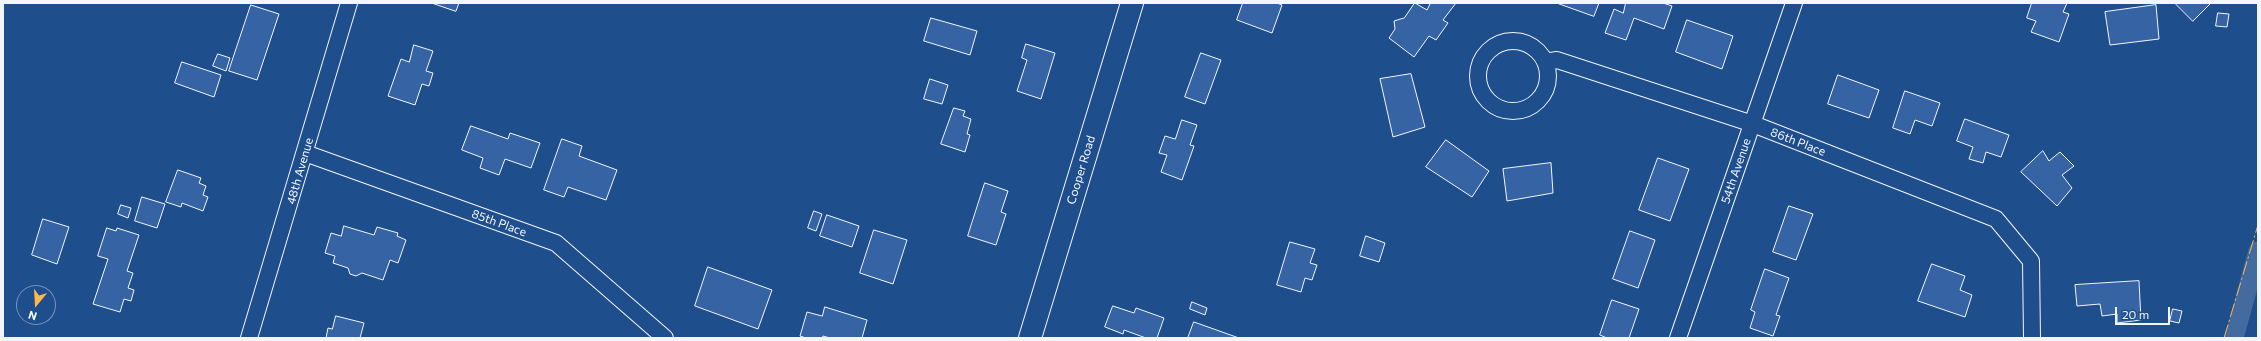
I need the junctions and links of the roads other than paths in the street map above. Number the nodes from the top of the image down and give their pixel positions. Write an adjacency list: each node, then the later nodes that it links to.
1 (349, 3): 6 (street, 48th Avenue)
2 (1132, 3): 9 (street, Cooper Road)
3 (1794, 3): 5 (street, 54th Avenue)
4 (1545, 62): 4 (street); 5 (street, 86th Place)
5 (1753, 124): 10 (street, 54th Avenue); 11 (street, 86th Place)
6 (306, 153): 7 (street, 48th Avenue); 8 (street, 85th Place)
7 (249, 338)
8 (665, 338)
9 (1030, 338)
10 (1678, 338)
11 (2032, 338)

